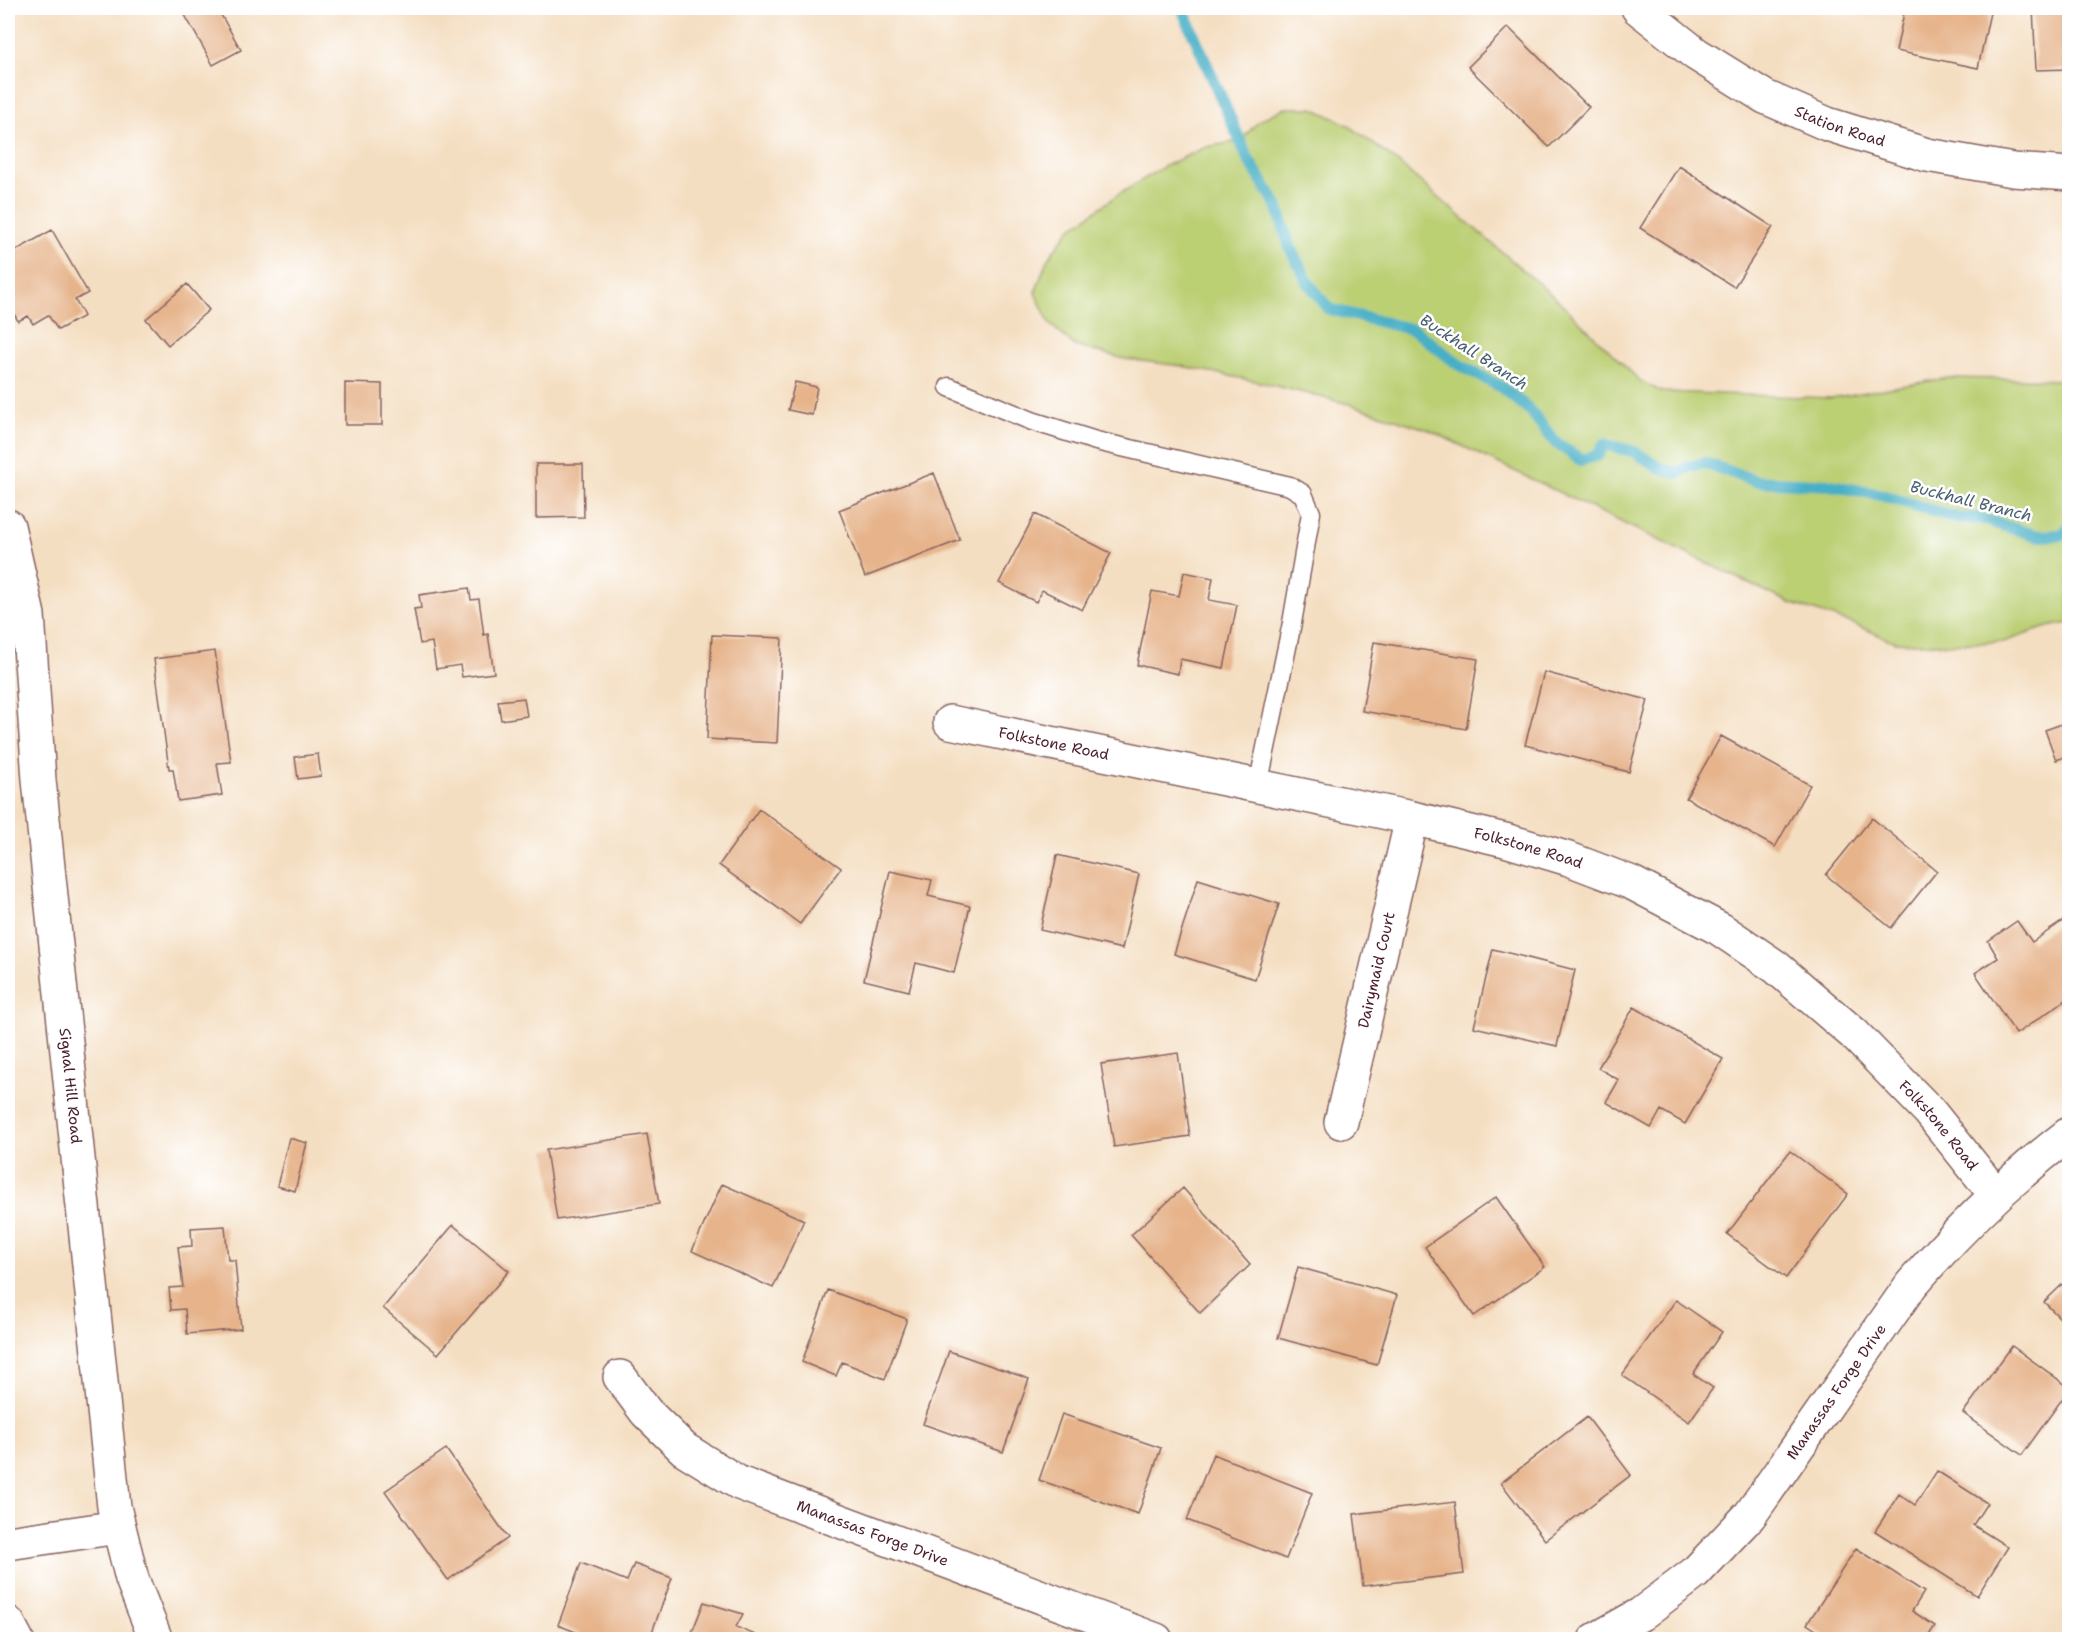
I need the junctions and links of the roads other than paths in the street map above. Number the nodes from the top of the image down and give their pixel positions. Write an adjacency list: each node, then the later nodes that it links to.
1 (1638, 8): 2 (street, Station Road)
2 (2070, 174)
3 (949, 387): 6 (lane)
4 (8, 526): 12 (street, Signal Hill Road)
5 (950, 722): 6 (street, Folkstone Road)
6 (1258, 786): 7 (street, Folkstone Road)
7 (1412, 818): 8 (street, Dairymaid Court); 10 (street, Folkstone Road)
8 (1341, 1122)
9 (2070, 1133): 10 (street, Manassas Forge Drive)
10 (1996, 1195): 18 (street, Manassas Forge Drive)
11 (620, 1377): 17 (street, Manassas Forge Drive)
12 (119, 1527): 13 (street); 16 (street, Signal Hill Road)
13 (8, 1543)
14 (8, 1623): 15 (street)
15 (17, 1640)
16 (156, 1640)
17 (1156, 1640)
18 (1595, 1640)

